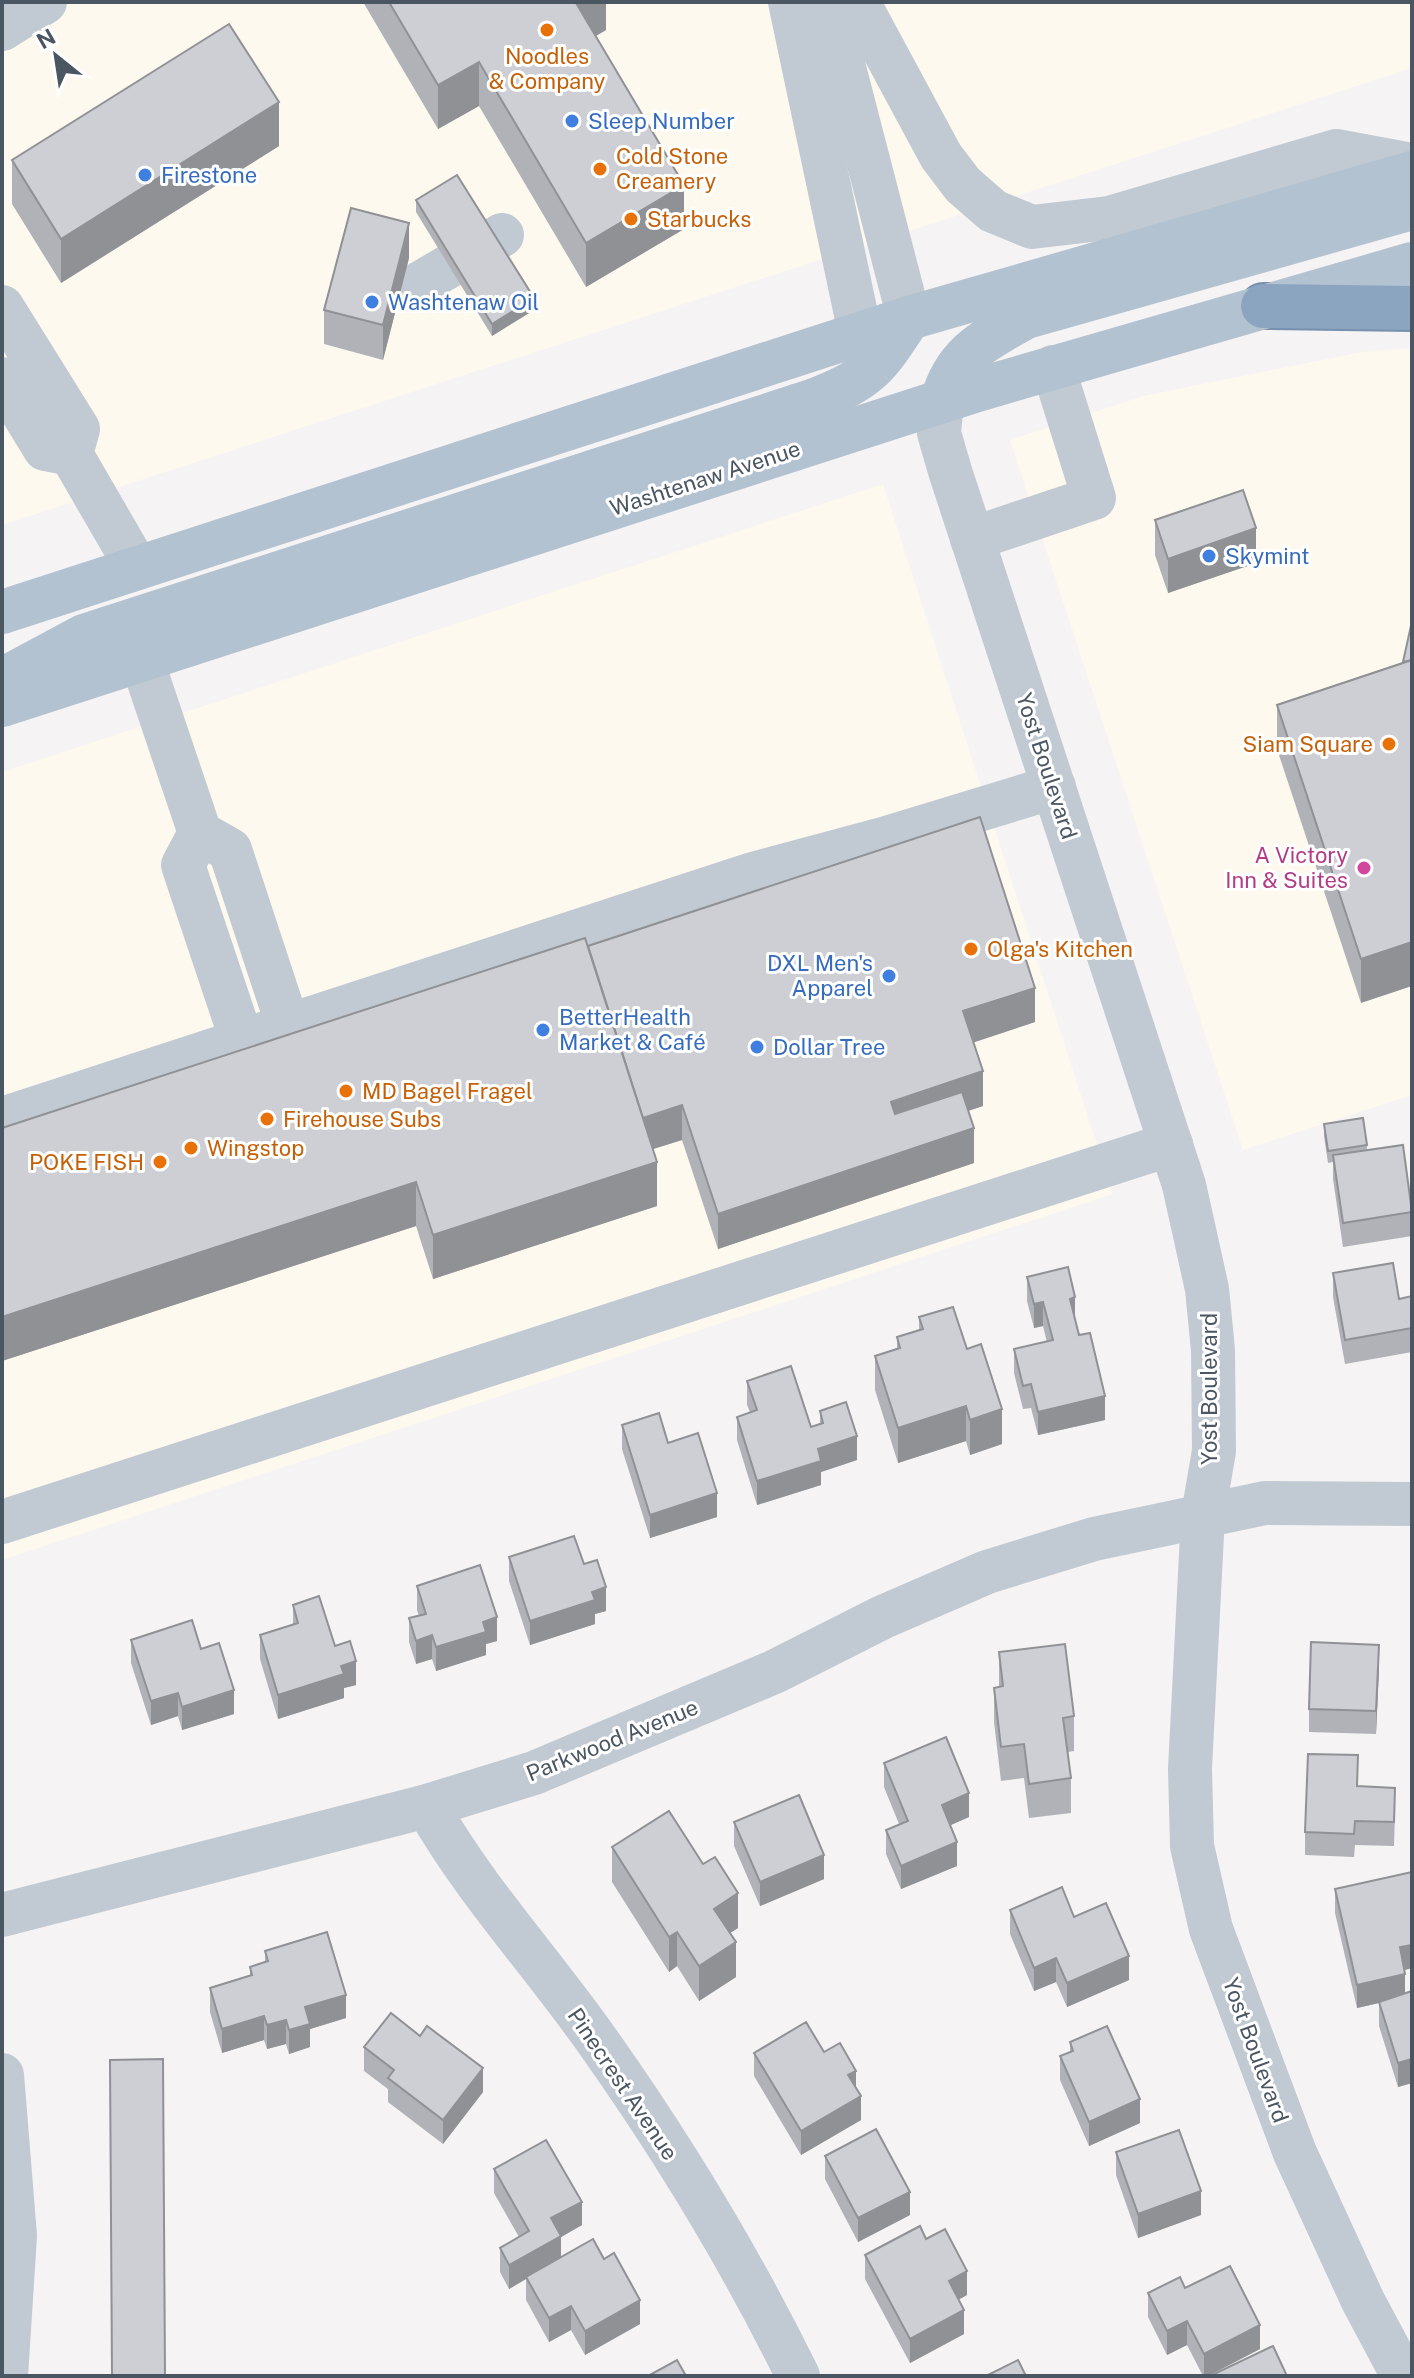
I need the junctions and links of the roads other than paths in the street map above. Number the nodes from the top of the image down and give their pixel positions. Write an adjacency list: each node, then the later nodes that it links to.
1 (45, 2): 5 (street)
2 (790, 2): 16 (street)
3 (827, 2): 15 (street)
4 (858, 2): 6 (street)
5 (2, 29)
6 (1412, 165)
7 (1412, 173): 15 (main road)
8 (1412, 208): 19 (main road)
9 (502, 235): 11 (street)
10 (1412, 264): 12 (main road, Washtenaw Avenue)
11 (412, 288)
12 (1263, 306): 14 (highway); 17 (main road, Washtenaw Avenue)
13 (2, 307): 20 (street)
14 (1412, 308)
15 (909, 318): 16 (main road); 25 (main road)
16 (860, 333): 22 (main road)
17 (1053, 367): 19 (main road, Washtenaw Avenue); 21 (street)
18 (2, 379): 20 (street)
19 (942, 401): 21 (street, Yost Boulevard); 24 (main road, Washtenaw Avenue)
20 (71, 454): 22 (street)
21 (972, 539): 27 (street, Yost Boulevard)
22 (137, 568): 23 (main road)
23 (2, 612)
24 (142, 661): 26 (main road, Washtenaw Avenue); 28 (street)
25 (2, 680)
26 (2, 705)
27 (1054, 787): 29 (street); 32 (street, Yost Boulevard)
28 (200, 833): 29 (street); 30 (street)
29 (288, 1026): 30 (street)
30 (242, 1041): 31 (street)
31 (2, 1119)
32 (1171, 1144): 34 (street, Yost Boulevard); 35 (street)
33 (1412, 1504): 34 (street, Parkwood Avenue)
34 (1203, 1515): 36 (street, Parkwood Avenue); 41 (street, Yost Boulevard)
35 (2, 1522)
36 (427, 1806): 37 (street, Parkwood Avenue); 40 (street, Pinecrest Avenue)
37 (2, 1915)
38 (2, 2075): 39 (street)
39 (6, 2376)
40 (798, 2376)
41 (1403, 2376)

